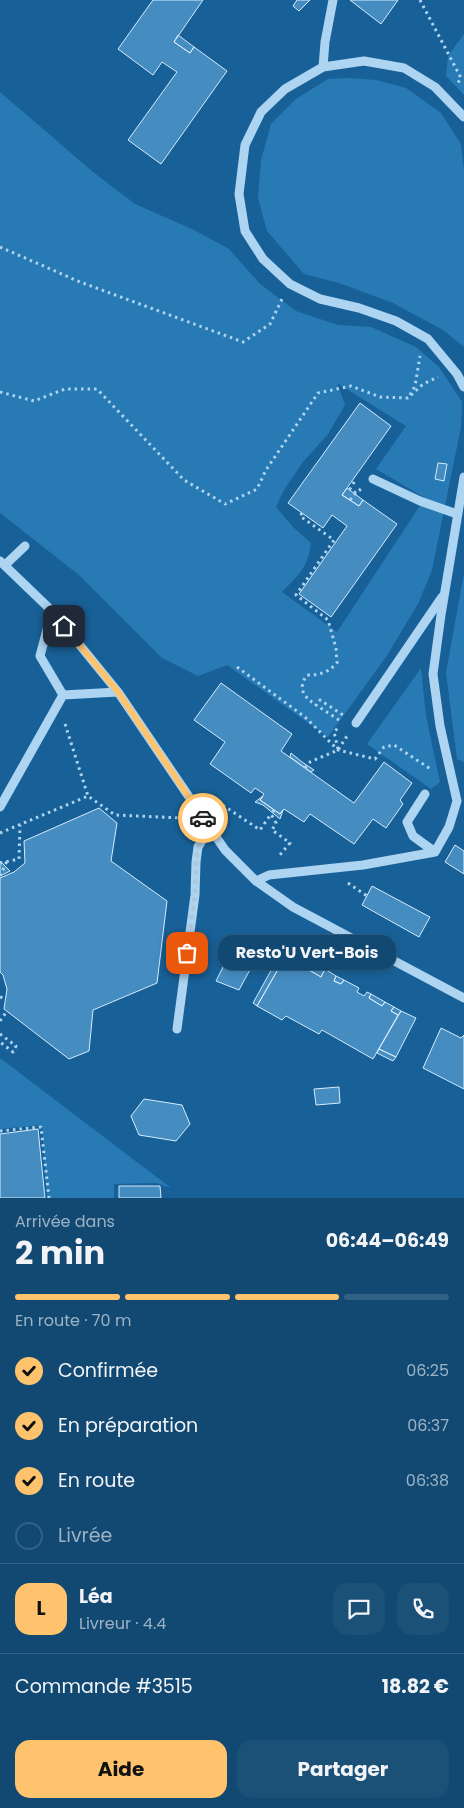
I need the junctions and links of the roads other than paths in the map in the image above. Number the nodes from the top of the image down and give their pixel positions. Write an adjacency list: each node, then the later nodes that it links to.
1 (332, 0): 2 (street)
2 (323, 67): 3 (street); 4 (street)
3 (464, 117)
4 (464, 387)
5 (464, 477): 7 (street)
6 (374, 479): 7 (street)
7 (457, 514): 10 (street)
8 (25, 546): 9 (street)
9 (2, 563): 11 (street)
10 (444, 594): 14 (street); 18 (street)
11 (52, 611): 12 (street); 13 (street)
12 (118, 692): 13 (street); 17 (street)
13 (63, 695): 16 (street)
14 (356, 723)
15 (425, 794): 18 (street)
16 (0, 807)
17 (212, 831): 19 (street); 21 (street)
18 (435, 852): 19 (street)
19 (256, 881): 20 (street)
20 (464, 998)
21 (177, 1029)

